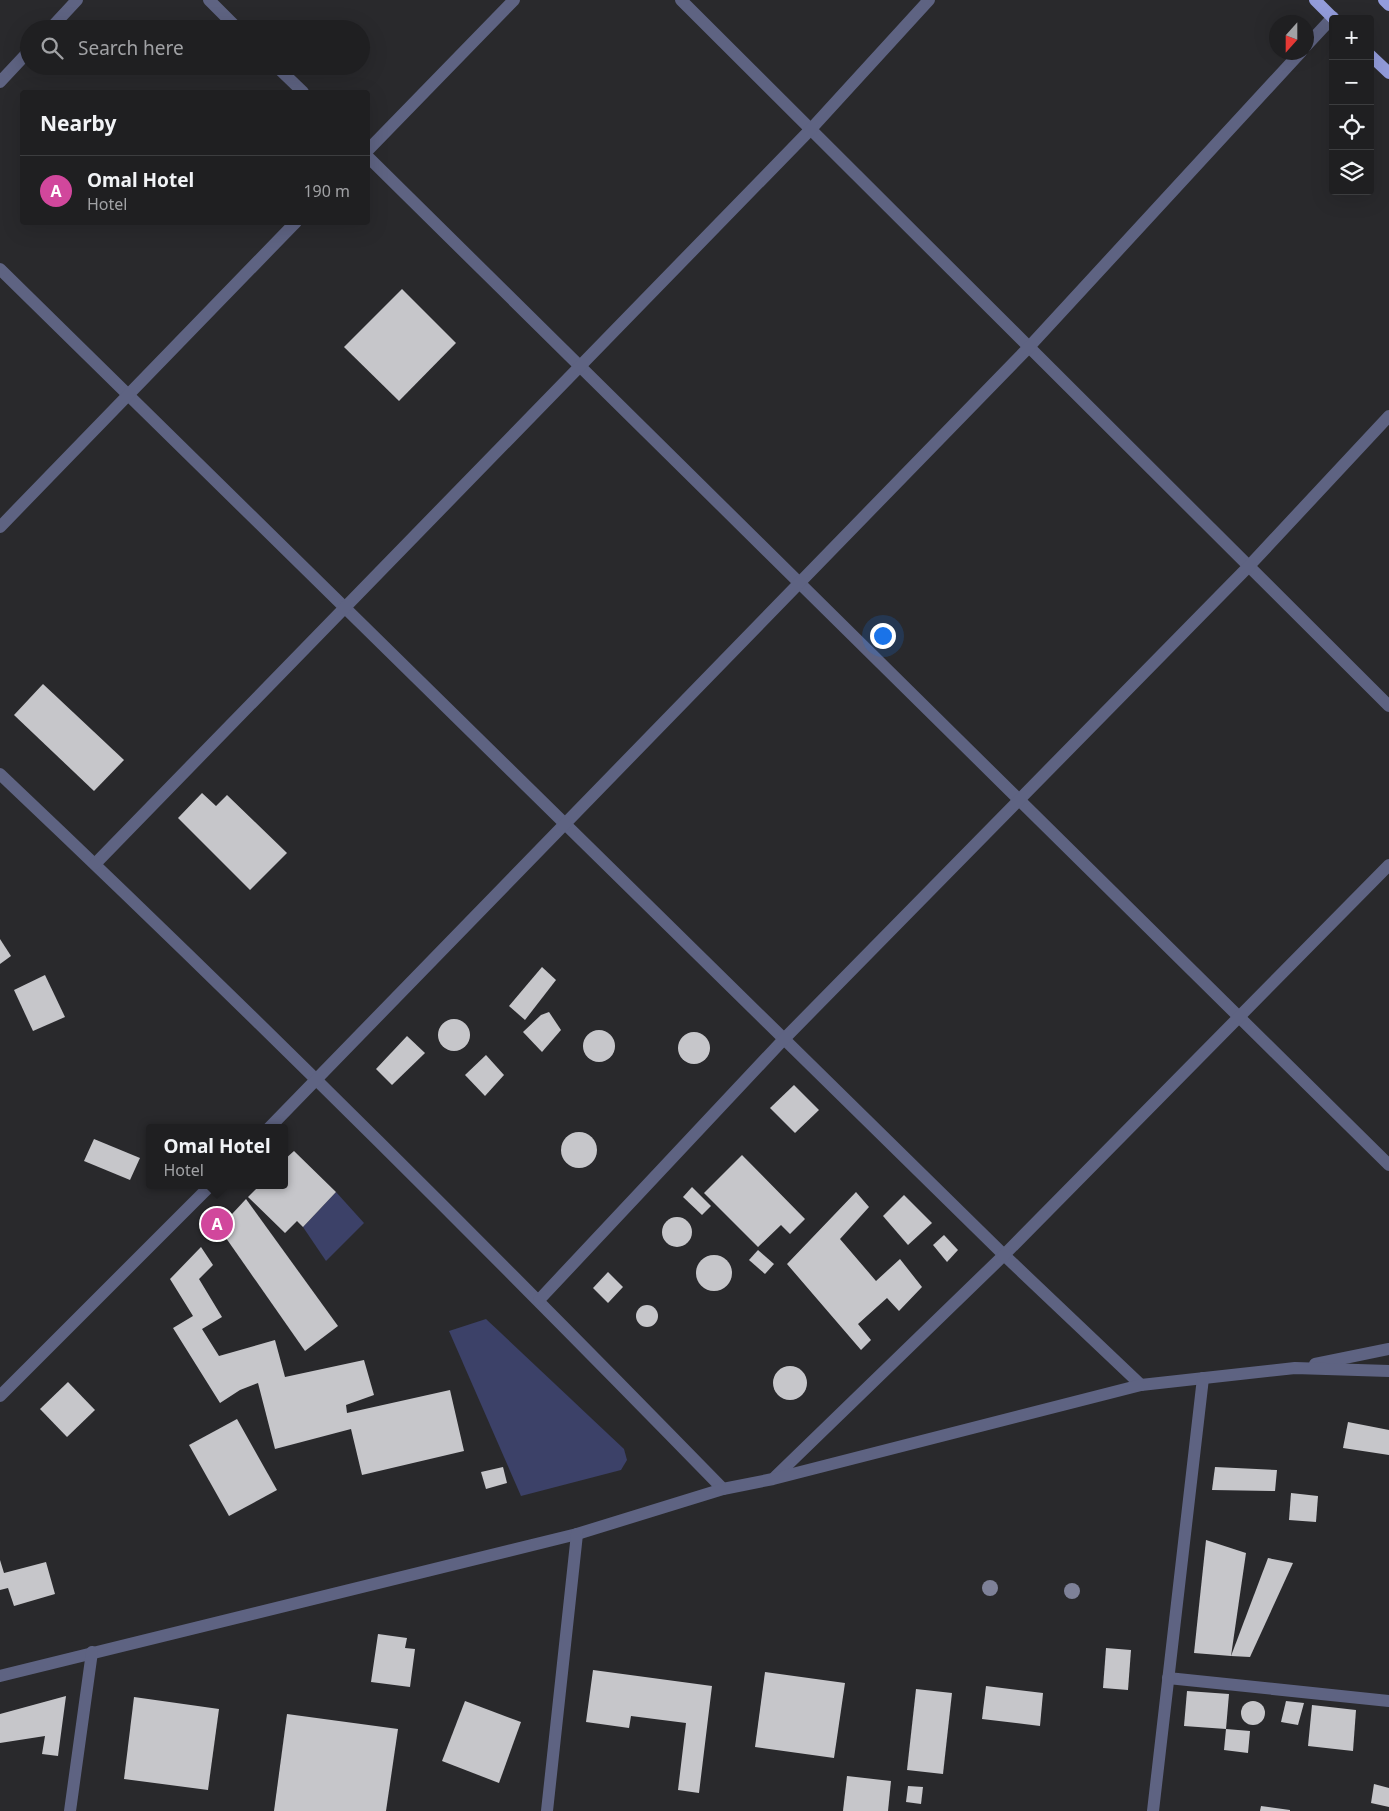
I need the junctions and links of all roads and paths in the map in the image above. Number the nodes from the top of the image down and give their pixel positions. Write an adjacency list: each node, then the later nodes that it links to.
1 (77, 0): 10 (street)
2 (209, 0): 11 (street)
3 (514, 0): 22 (street)
4 (681, 0): 21 (street)
5 (929, 0): 21 (street)
6 (1316, 0): 9 (main road)
7 (1384, 0): 8 (main road)
8 (1389, 5)
9 (1331, 15)
10 (58, 20)
11 (229, 20)
12 (1329, 23): 13 (street)
13 (1314, 38)
14 (1374, 59): 17 (main road)
15 (1294, 60): 26 (street)
16 (20, 61): 19 (street)
17 (1389, 73)
18 (285, 75): 20 (street)
19 (0, 82)
20 (301, 90)
21 (810, 129): 26 (street); 27 (street)
22 (370, 148)
23 (370, 159): 27 (street)
24 (293, 225): 28 (street)
25 (0, 269): 28 (street)
26 (1029, 347): 31 (street); 32 (street)
27 (579, 366): 32 (street); 33 (street)
28 (128, 394): 30 (street); 33 (street)
29 (1389, 416): 31 (street)
30 (0, 527)
31 (1249, 566): 34 (street); 36 (street)
32 (799, 584): 36 (street); 37 (street)
33 (345, 608): 37 (street); 38 (street)
34 (1389, 706)
35 (0, 774): 38 (street)
36 (1020, 802): 40 (street); 41 (street)
37 (565, 824): 41 (street); 42 (street)
38 (95, 864): 42 (street)
39 (1389, 865): 40 (street)
40 (1238, 1018): 44 (street); 46 (street)
41 (784, 1039): 46 (street); 47 (street)
42 (316, 1080): 43 (street); 47 (street)
43 (273, 1124)
44 (1389, 1165)
45 (207, 1189): 53 (street)
46 (1004, 1255): 52 (street); 54 (street)
47 (539, 1300): 55 (street)
48 (1389, 1349): 49 (street)
49 (1295, 1368): 50 (street); 51 (street)
50 (1389, 1372)
51 (1202, 1378): 52 (street); 59 (street)
52 (1141, 1385): 54 (street)
53 (0, 1396)
54 (773, 1479): 55 (street)
55 (723, 1489): 56 (street)
56 (577, 1534): 57 (street); 62 (street)
57 (92, 1652): 58 (street); 61 (street)
58 (0, 1676)
59 (1168, 1678): 60 (street); 63 (street)
60 (1389, 1701)
61 (70, 1811)
62 (547, 1811)
63 (1152, 1811)

